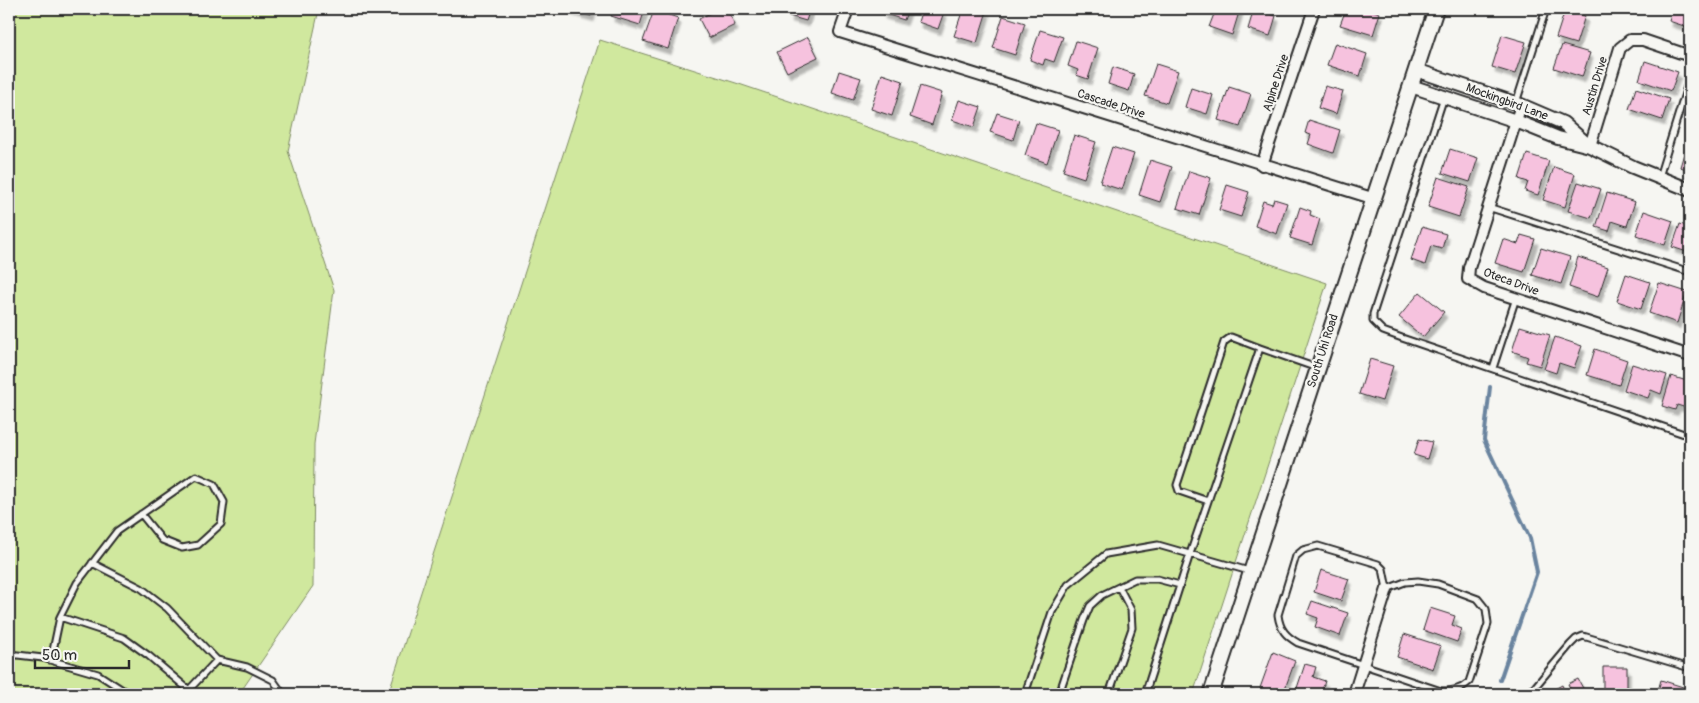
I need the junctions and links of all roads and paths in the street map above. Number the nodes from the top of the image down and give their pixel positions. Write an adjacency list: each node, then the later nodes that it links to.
1 (848, 9): 13 (street, Cascade Drive)
2 (1314, 9): 13 (street, Alpine Drive)
3 (1436, 9): 6 (main road, South Uhl Road)
4 (1546, 9): 10 (lane)
5 (1690, 56): 12 (street, Austin Drive)
6 (1416, 70): 8 (main road, South Uhl Road); 10 (street, Mockingbird Lane)
7 (1690, 77): 14 (lane)
8 (1411, 86): 9 (street, Mockingbird Lane); 16 (main road, South Uhl Road)
9 (1444, 97): 11 (street, Mockingbird Lane); 23 (lane)
10 (1518, 104): 11 (street, Oteca Drive); 12 (street, Mockingbird Lane)
11 (1516, 121): 12 (street, Mockingbird Lane); 17 (street, Oteca Drive)
12 (1590, 146): 14 (street, Mockingbird Lane)
13 (1262, 165): 16 (street, Cascade Drive)
14 (1658, 177): 15 (street, Mockingbird Lane)
15 (1690, 190)
16 (1374, 200): 22 (main road, South Uhl Road)
17 (1488, 207): 18 (lane); 19 (street, Oteca Drive)
18 (1690, 272)
19 (1516, 298): 21 (street, Oteca Drive); 23 (lane)
20 (1260, 348): 22 (lane); 25 (lane); 25 (lane)
21 (1690, 356)
22 (1317, 368): 29 (main road, South Uhl Road)
23 (1493, 368): 24 (lane)
24 (1690, 436)
25 (1208, 501): 27 (lane)
26 (141, 514): 26 (lane); 28 (lane)
27 (1190, 554): 29 (lane); 30 (lane); 42 (lane)
28 (92, 563): 33 (lane); 36 (lane)
29 (1251, 572): 46 (main road, South Uhl Road)
30 (1180, 585): 31 (lane); 45 (lane)
31 (1119, 587): 43 (lane); 44 (lane)
32 (1387, 589): 37 (street); 37 (lane); 37 (lane)
33 (60, 617): 35 (lane); 39 (lane)
34 (9, 654): 35 (lane)
35 (51, 660): 40 (lane)
36 (217, 660): 39 (lane); 41 (lane)
37 (1364, 665): 47 (street)
38 (1690, 668): 48 (lane)
39 (187, 692)
40 (129, 694)
41 (283, 694)
42 (1025, 694)
43 (1059, 694)
44 (1109, 694)
45 (1145, 694)
46 (1211, 694)
47 (1354, 694)
48 (1529, 694)

